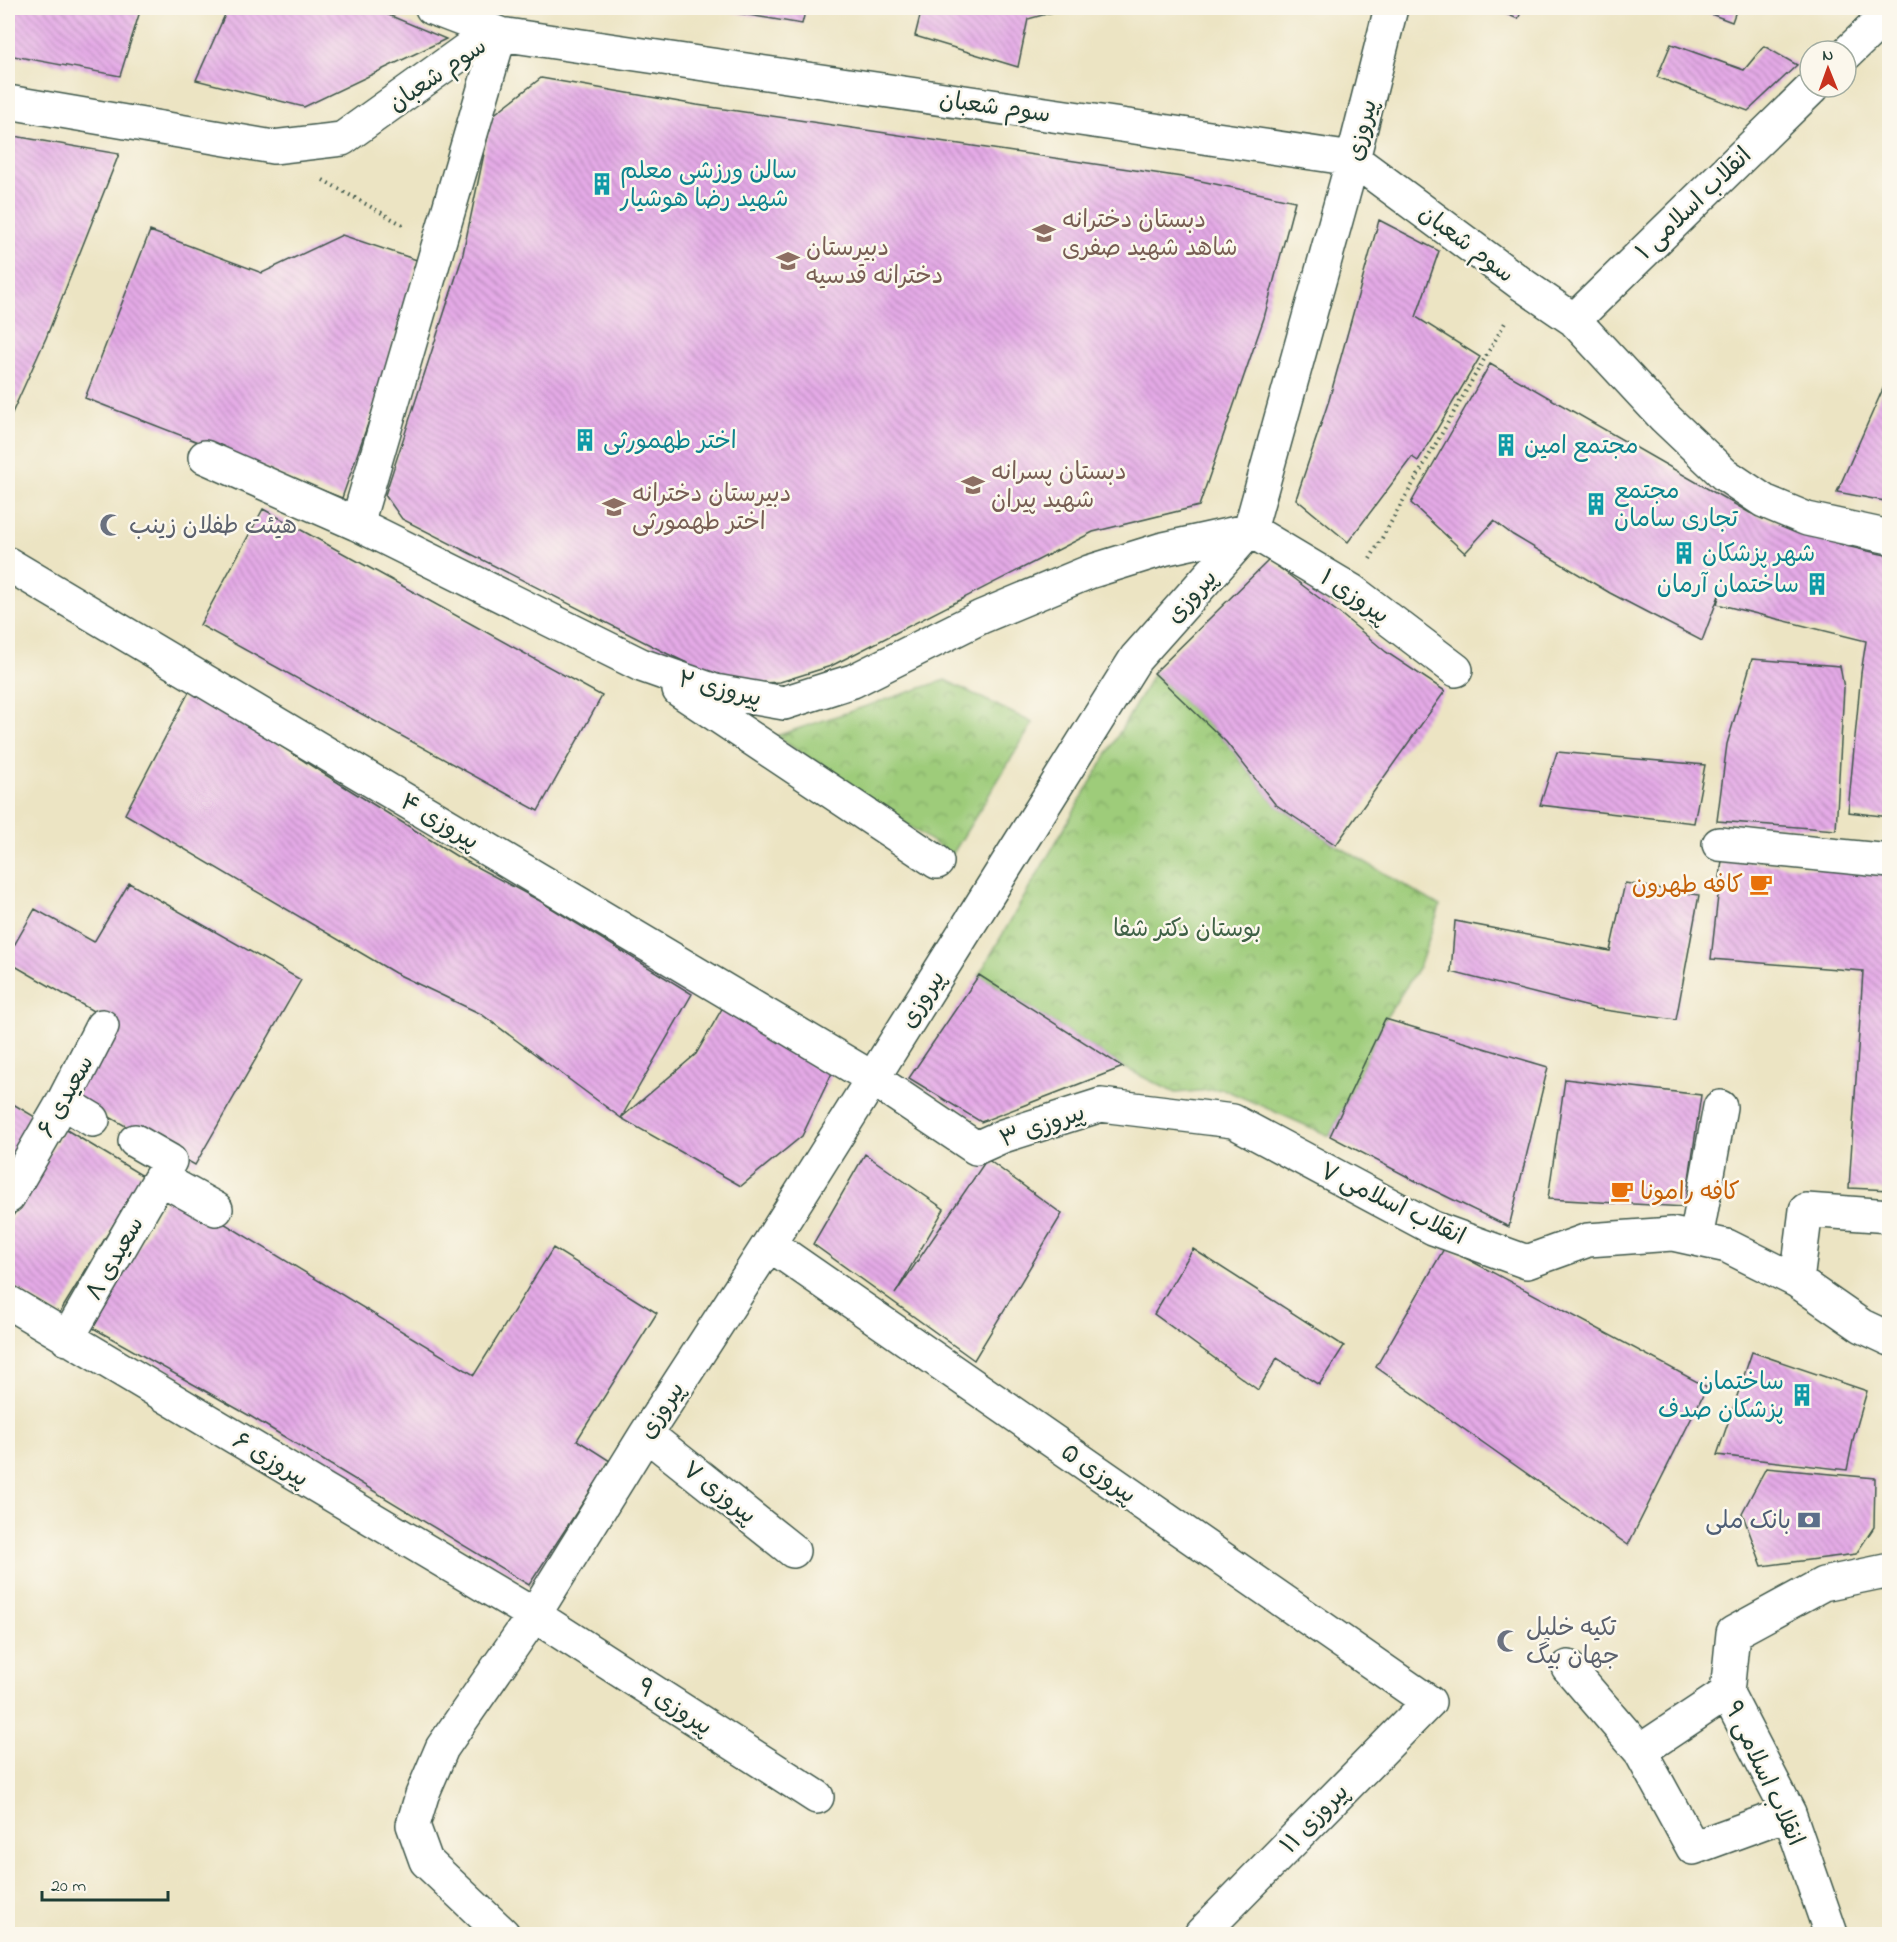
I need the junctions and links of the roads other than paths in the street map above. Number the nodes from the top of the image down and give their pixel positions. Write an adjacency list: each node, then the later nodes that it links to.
1 (432, 8): 4 (street)
2 (1391, 8): 8 (street, پیروزی)
3 (1890, 12): 5 (street)
4 (500, 33): 7 (street, سوم شعبان); 8 (street, سوم شعبان); 11 (street)
5 (1858, 43)
6 (1800, 99): 9 (street, انقلاب اسلامی ۱)
7 (8, 102)
8 (1353, 159): 9 (street, سوم شعبان); 12 (street, پیروزی)
9 (1574, 320): 13 (street, سوم شعبان)
10 (205, 457): 11 (street, پیروزی ۲)
11 (357, 524): 15 (street, پیروزی ۲)
12 (1250, 530): 15 (street, پیروزی ۲); 16 (street, پیروزی ۱); 21 (street, پیروزی)
13 (1890, 537)
14 (8, 564): 21 (street, پیروزی ۴)
15 (640, 665): 19 (street)
16 (1456, 670)
17 (1719, 844): 18 (street)
18 (1890, 861)
19 (937, 862)
20 (102, 1026): 22 (street, سعیدی ۶)
21 (872, 1078): 25 (street, پیروزی ۳); 32 (street, پیروزی)
22 (63, 1101): 24 (street); 28 (street, سعیدی ۶)
23 (1720, 1107): 31 (street)
24 (93, 1120)
25 (1233, 1121): 31 (street, انقلاب اسلامی ۷)
26 (135, 1141): 27 (street, سعیدی ۸)
27 (160, 1178): 29 (street); 35 (street, سعیدی ۸)
28 (8, 1197)
29 (216, 1209)
30 (1890, 1216): 33 (street)
31 (1696, 1239): 33 (street, انقلاب اسلامی ۷)
32 (769, 1244): 37 (street, پیروزی); 43 (street, پیروزی ۵)
33 (1797, 1281): 36 (street, انقلاب اسلامی ۷)
34 (8, 1302): 35 (street, پیروزی ۶)
35 (67, 1339): 40 (street, پیروزی ۶)
36 (1890, 1339)
37 (646, 1434): 38 (street, پیروزی ۷); 40 (street, پیروزی)
38 (793, 1551)
39 (1890, 1570): 42 (street, انقلاب اسلامی ۹)
40 (534, 1615): 45 (street, پیروزی ۹); 47 (street, پیروزی)
41 (1568, 1667): 44 (street)
42 (1727, 1693): 44 (street); 46 (street, انقلاب اسلامی ۹)
43 (1428, 1702): 48 (street, پیروزی ۱۱)
44 (1640, 1751): 46 (street)
45 (817, 1797)
46 (1789, 1813): 49 (street, انقلاب اسلامی ۹)
47 (502, 1935)
48 (1201, 1935)
49 (1831, 1935)

